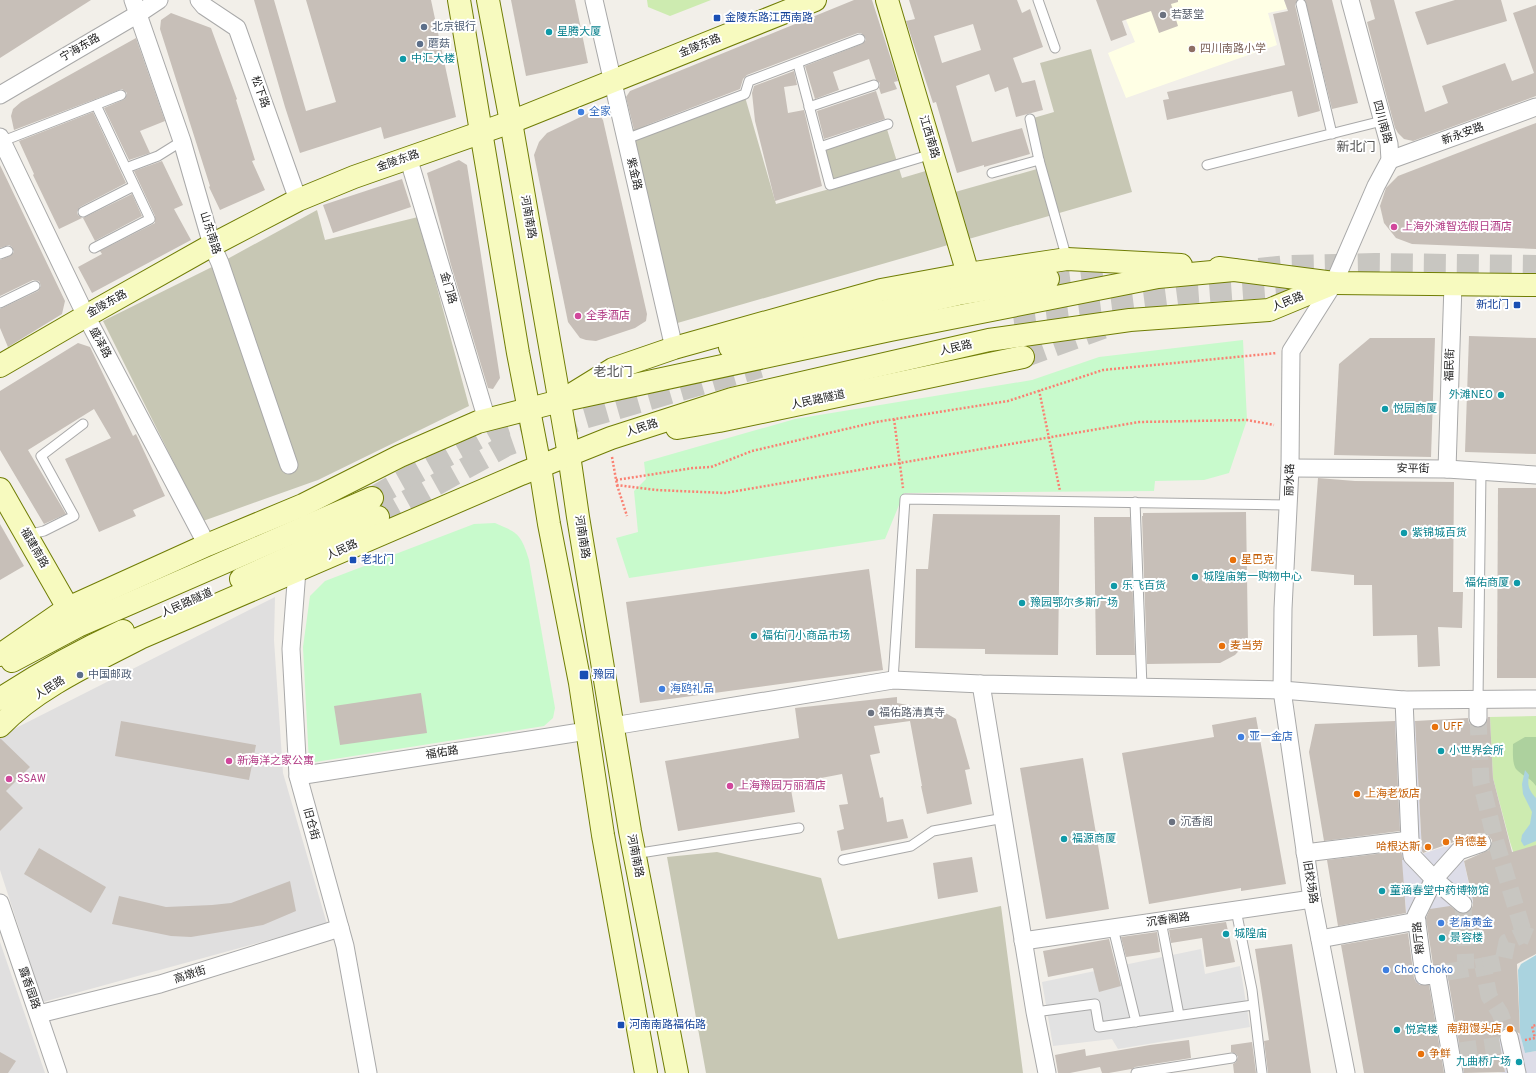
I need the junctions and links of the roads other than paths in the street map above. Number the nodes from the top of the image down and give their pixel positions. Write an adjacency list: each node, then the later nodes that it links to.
1 (159, 0): 11 (street, 宁海东路)
2 (199, 0): 40 (street, 松下路)
3 (459, 0): 26 (main road)
4 (488, 0): 24 (main road, 河南南路)
5 (594, 0): 15 (street, 紫金路)
6 (815, 0): 15 (main road, 金陵东路)
7 (887, 0): 32 (main road, 江西南路)
8 (1038, 0): 13 (lane)
9 (1350, 0): 23 (street, 四川南路)
10 (1301, 4): 27 (lane)
11 (135, 7): 17 (street, 宁海东路); 30 (street, 山东南路)
12 (860, 39): 14 (lane)
13 (1055, 48)
14 (798, 64): 20 (lane); 29 (lane)
15 (612, 82): 24 (main road, 金陵东路); 29 (street, 紫金路)
16 (874, 85): 20 (lane)
17 (0, 95)
18 (121, 95): 19 (lane)
19 (96, 105): 28 (lane); 37 (lane)
20 (809, 107): 31 (lane)
21 (1536, 107): 35 (street, 新永安路)
22 (1030, 119): 34 (lane)
23 (1382, 121): 27 (lane); 35 (street, 四川南路)
24 (511, 122): 26 (main road, 金陵东路); 57 (main road, 河南南路)
25 (888, 124): 31 (lane)
26 (482, 133): 33 (main road, 金陵东路); 58 (main road)
27 (1332, 134): 36 (lane)
28 (1, 139): 53 (street, 盛泽路)
29 (626, 139): 54 (street, 紫金路)
30 (182, 141): 37 (lane); 42 (street, 山东南路)
31 (820, 147): 32 (lane)
32 (934, 153): 46 (main road, 江西南路)
33 (408, 157): 40 (main road, 金陵东路); 59 (street, 金门路)
34 (1040, 160): 38 (lane); 44 (lane)
35 (1390, 160): 48 (street)
36 (1207, 165)
37 (126, 168): 39 (lane)
38 (992, 172)
39 (134, 186): 41 (lane); 43 (lane)
40 (298, 200): 42 (main road, 金陵东路)
41 (83, 212)
42 (212, 245): 53 (main road, 金陵东路); 63 (street, 山东南路)
43 (94, 248)
44 (1067, 259): 45 (main road, 人民路); 46 (main road, 人民路)
45 (1234, 270): 48 (main road, 人民路); 57 (main road, 人民路)
46 (968, 274): 54 (main road, 人民路)
47 (1048, 279): 57 (main road)
48 (1334, 283): 49 (main road, 人民路); 61 (main road, 人民路); 65 (street, 丽水路)
49 (1453, 284): 50 (main road, 人民路); 66 (street, 福民街)
50 (1536, 285)
51 (35, 286): 52 (lane)
52 (0, 303)
53 (86, 316): 56 (main road, 金陵东路); 73 (street, 盛泽路)
54 (674, 348): 57 (main road, 人民路)
55 (1024, 357): 61 (main road, 人民路隧道)
56 (0, 366)
57 (560, 402): 58 (main road, 人民路); 62 (main road, 河南南路)
58 (529, 409): 59 (main road, 人民路); 64 (main road)
59 (487, 420): 73 (main road, 人民路)
60 (83, 424): 72 (lane)
61 (610, 438): 62 (main road, 人民路)
62 (569, 455): 64 (main road, 人民路); 88 (main road, 河南南路)
63 (289, 465)
64 (540, 467): 74 (main road, 人民路); 89 (main road)
65 (1290, 468): 66 (street, 安平街); 71 (street, 丽水路)
66 (1447, 469): 67 (street, 安平街)
67 (1481, 472): 68 (street, 安平街); 83 (lane)
68 (1536, 475)
69 (0, 489): 72 (main road, 福建南路)
70 (1135, 502): 71 (lane); 78 (lane); 80 (lane)
71 (1289, 505): 81 (street, 丽水路)
72 (27, 535): 75 (main road, 福建南路)
73 (207, 545): 75 (main road, 人民路)
74 (297, 570): 87 (main road, 人民路); 90 (street, 旧仓街)
75 (68, 608): 76 (main road, 人民路)
76 (0, 655)
77 (0, 666): 82 (main road, 人民路隧道)
78 (893, 680): 79 (street); 88 (street)
79 (981, 684): 80 (street); 91 (street)
80 (1142, 687): 81 (street)
81 (1282, 690): 85 (street); 95 (street, 旧校场路)
82 (0, 699)
83 (1478, 699): 84 (street); 85 (street); 86 (street)
84 (1536, 699)
85 (1404, 700): 93 (street)
86 (1478, 718)
87 (0, 726)
88 (613, 726): 96 (main road, 河南南路)
89 (587, 731): 90 (street, 福佑路); 118 (main road)
90 (298, 776): 105 (street, 旧仓街)
91 (1004, 818): 97 (lane); 108 (street)
92 (799, 828): 96 (lane)
93 (1410, 840): 95 (street); 98 (street)
94 (1482, 843): 98 (street, 粮厅路)
95 (1305, 853): 99 (street, 旧校场路)
96 (634, 854): 119 (main road, 河南南路)
97 (843, 860)
98 (1434, 879): 101 (street); 104 (street, 粮厅路)
99 (1312, 899): 102 (street, 沉香阁路); 107 (street, 旧校场路)
100 (0, 903): 111 (street, 露香园路)
101 (1463, 904)
102 (1236, 910): 103 (street, 沉香阁路); 109 (lane)
103 (1161, 921): 106 (street, 沉香阁路); 112 (lane)
104 (1417, 921): 107 (street); 124 (street, 粮厅路)
105 (340, 928): 111 (street, 高墩街); 117 (street, 旧仓街)
106 (1113, 928): 108 (street, 沉香阁路); 113 (lane)
107 (1320, 939): 123 (street, 旧校场路)
108 (1024, 941): 110 (street)
109 (1254, 1004): 112 (lane); 122 (lane)
110 (1035, 1012): 113 (lane); 120 (street)
111 (39, 1014): 116 (street, 露香园路)
112 (1179, 1016): 113 (lane)
113 (1136, 1022)
114 (1510, 1041): 125 (street)
115 (1232, 1058): 121 (lane)
116 (58, 1073)
117 (368, 1073)
118 (646, 1073)
119 (677, 1073)
120 (1047, 1073)
121 (1136, 1073)
122 (1262, 1073)
123 (1346, 1073)
124 (1454, 1073)
125 (1517, 1073)

